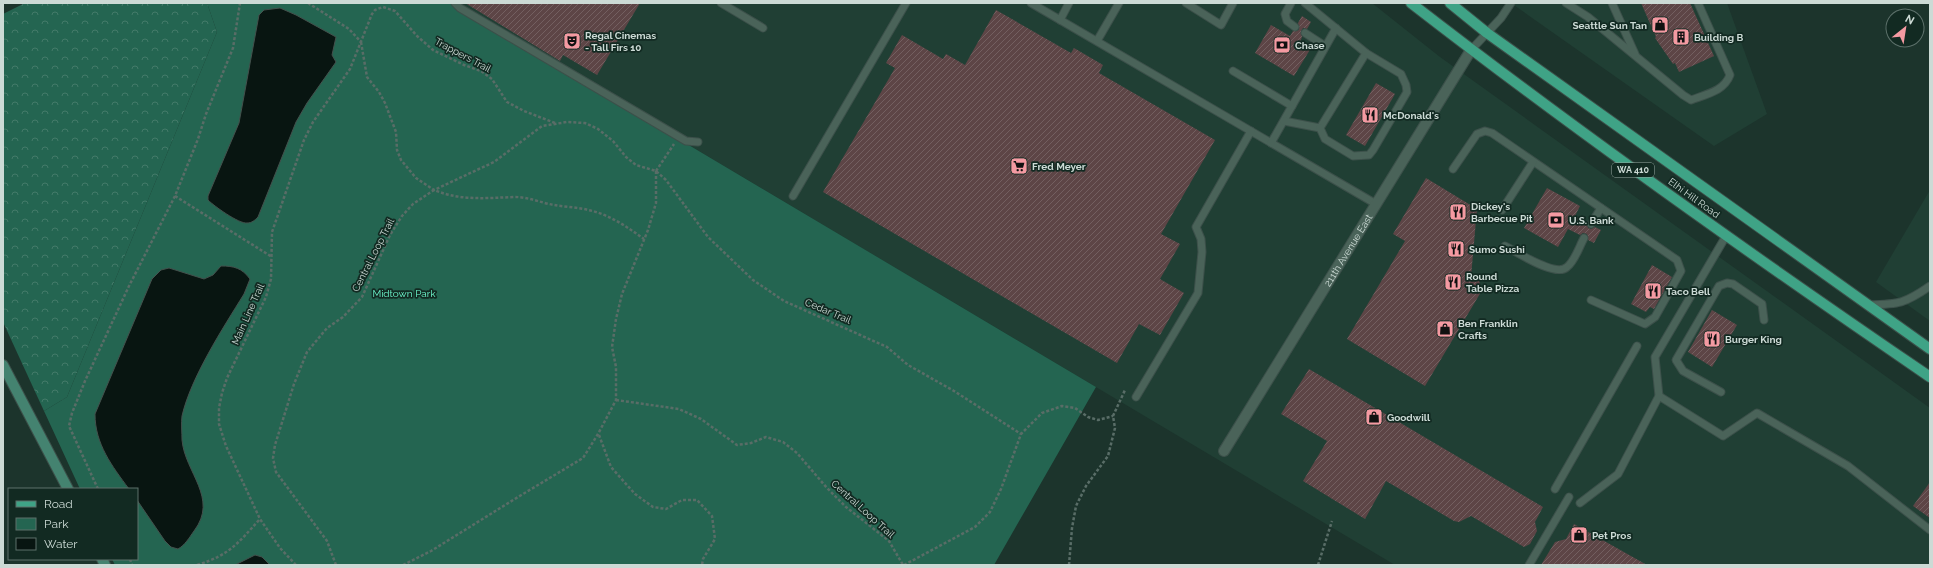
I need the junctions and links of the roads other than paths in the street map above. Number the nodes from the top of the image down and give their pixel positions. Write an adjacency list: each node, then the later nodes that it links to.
1 (455, 3): 33 (lane)
2 (721, 3): 19 (lane)
3 (906, 3): 37 (lane)
4 (1031, 3): 17 (lane)
5 (1069, 3): 17 (lane)
6 (1119, 3): 23 (lane)
7 (1186, 3): 8 (lane)
8 (1233, 3)
9 (1291, 3): 18 (lane)
10 (1305, 3): 20 (lane)
11 (1411, 3): 25 (main road, Elhi Hill Road / WA 410)
12 (1450, 3): 22 (main road, Elhi Hill Road / WA 410)
13 (1511, 3): 22 (lane)
14 (1566, 3): 27 (lane)
15 (1612, 3): 27 (lane)
16 (1698, 3): 27 (lane)
17 (1060, 20): 23 (lane)
18 (1295, 27)
19 (763, 28)
20 (1336, 28): 24 (lane); 26 (lane)
21 (1305, 33): 24 (lane)
22 (1487, 33): 25 (lane); 47 (main road, Elhi Hill Road / WA 410)
23 (1097, 41): 32 (lane)
24 (1326, 46): 29 (lane)
25 (1471, 50): 38 (street, 211th Avenue East); 42 (main road, Elhi Hill Road / WA 410)
26 (1366, 53): 31 (lane); 31 (lane)
27 (1636, 56)
28 (1233, 71): 29 (lane)
29 (1292, 106): 30 (lane)
30 (1284, 121): 31 (lane); 34 (lane)
31 (1320, 128)
32 (1251, 131): 34 (lane); 55 (lane)
33 (698, 142)
34 (1271, 143): 38 (lane)
35 (1533, 162): 36 (lane); 39 (lane); 40 (lane)
36 (1453, 169)
37 (793, 196)
38 (1376, 204): 56 (street, 211th Avenue East)
39 (1601, 208): 41 (lane); 46 (lane)
40 (1502, 210)
41 (1592, 224)
42 (1726, 236): 52 (main road, Elhi Hill Road / WA 410); 54 (lane)
43 (1584, 238): 44 (lane)
44 (1505, 246)
45 (1930, 286): 47 (lane)
46 (1591, 300)
47 (1868, 305): 50 (main road, Elhi Hill Road / WA 410)
48 (1764, 320): 53 (lane)
49 (1637, 346): 58 (lane)
50 (1930, 349)
51 (3, 365): 57 (main road)
52 (1930, 377)
53 (1721, 392)
54 (1659, 396): 60 (lane); 61 (lane)
55 (1136, 397)
56 (1224, 451)
57 (67, 488)
58 (1555, 489)
59 (1569, 497): 62 (lane)
60 (1580, 503)
61 (1930, 530)
62 (1529, 565)

